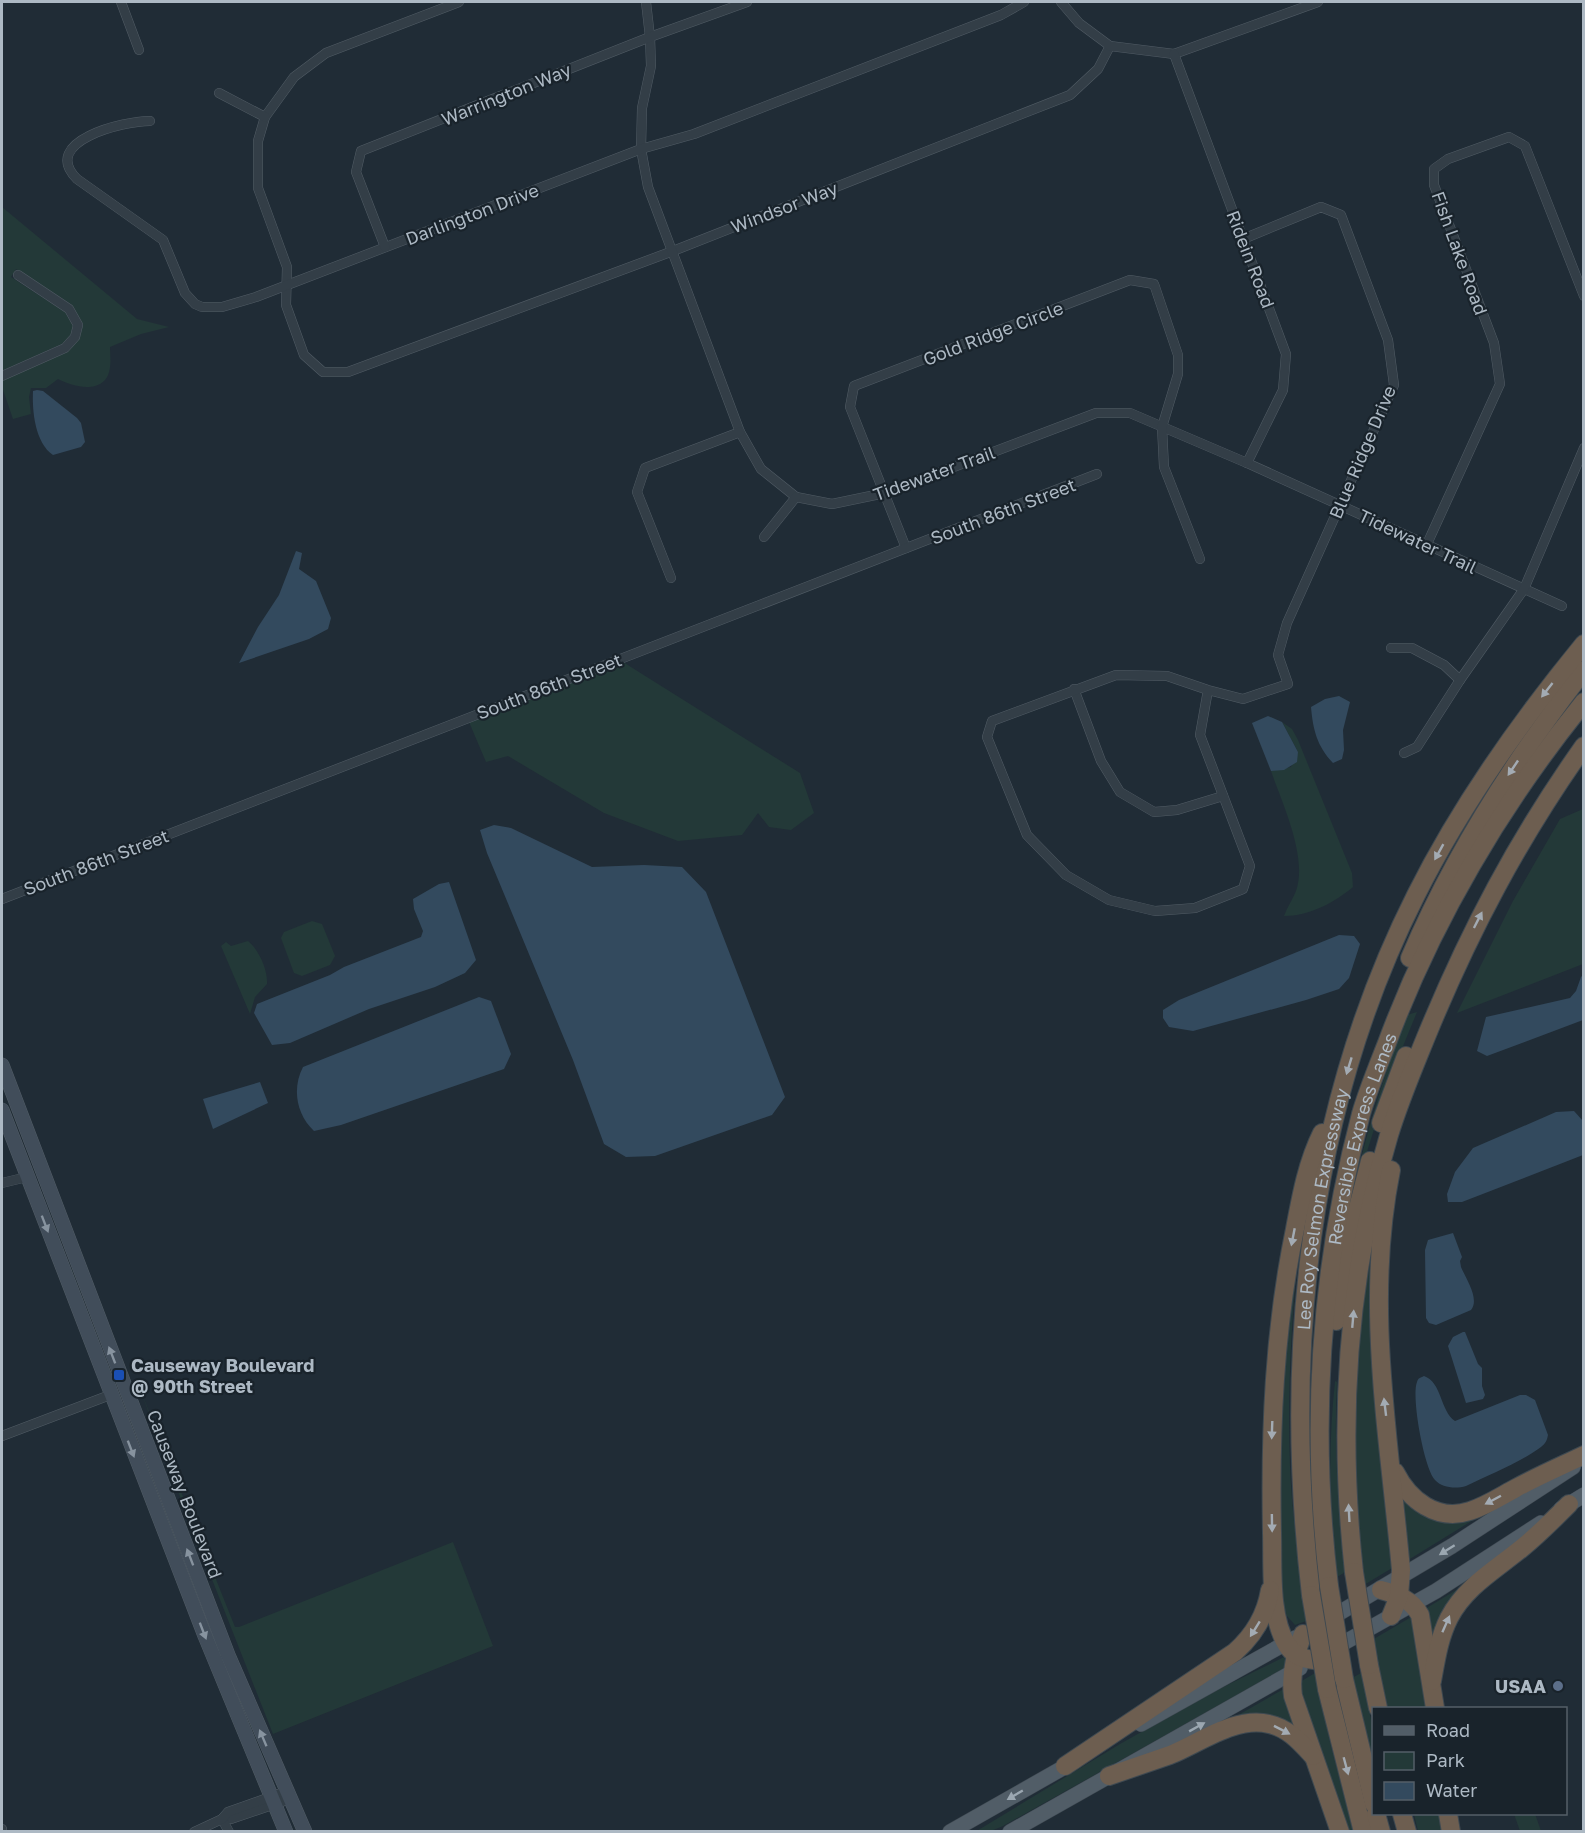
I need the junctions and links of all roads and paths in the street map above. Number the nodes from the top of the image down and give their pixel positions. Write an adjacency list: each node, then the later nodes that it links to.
1 (121, 2): 10 (street)
2 (459, 2): 13 (street)
3 (646, 2): 8 (street, Tidewater Trail)
4 (747, 2): 8 (street, Warrington Way)
5 (1024, 2): 15 (street, Darlington Drive)
6 (1061, 2): 9 (street)
7 (1318, 2): 11 (street)
8 (650, 37): 15 (street, Tidewater Trail); 17 (street, Warrington Way)
9 (1110, 46): 11 (street); 18 (street, Windsor Way)
10 (139, 50)
11 (1174, 54): 16 (street, Ridein Road)
12 (219, 93): 13 (street)
13 (264, 117): 20 (street, Windsor Way)
14 (150, 121): 20 (street, Darlington Drive)
15 (641, 149): 17 (street, Darlington Drive); 18 (street, Tidewater Trail)
16 (1243, 239): 27 (street, Ridein Road); 31 (street, Blue Ridge Drive)
17 (385, 247): 20 (street, Darlington Drive)
18 (673, 251): 20 (street, Windsor Way); 25 (street, Tidewater Trail)
19 (18, 275): 23 (street)
20 (285, 285)
21 (1582, 285): 22 (street, Fish Lake Road); 33 (street, Fish Lake Road)
22 (1584, 296)
23 (2, 376)
24 (1162, 427): 27 (street, Tidewater Trail); 29 (street, Tidewater Trail); 29 (street, Gold Ridge Circle); 35 (street)
25 (740, 432): 30 (street, Tidewater Trail); 36 (street)
26 (1584, 448): 37 (street)
27 (1247, 463): 31 (street, Tidewater Trail)
28 (1097, 474): 34 (street, South 86th Street)
29 (885, 493): 30 (street, Tidewater Trail); 34 (street, Gold Ridge Circle)
30 (796, 497): 32 (street)
31 (1341, 505): 33 (street, Tidewater Trail); 44 (street, Blue Ridge Drive)
32 (764, 537)
33 (1427, 544): 37 (street, Tidewater Trail)
34 (906, 548): 49 (street, South 86th Street)
35 (1200, 559)
36 (671, 578)
37 (1524, 589): 38 (street, Tidewater Trail); 42 (street)
38 (1562, 606)
39 (1584, 644): 55 (highway, Lee Roy Selmon Expressway, one-way to 55)
40 (1391, 648): 42 (street)
41 (1584, 670): 50 (highway, one-way to 50)
42 (1460, 680): 47 (street)
43 (1074, 690): 44 (street); 48 (street); 48 (street)
44 (1208, 690): 48 (street)
45 (1584, 702): 50 (highway, Reversible Express Lanes)
46 (1584, 746): 51 (highway, one-way to 46)
47 (1404, 753)
48 (1223, 796)
49 (2, 899)
50 (1403, 988): 62 (highway, Reversible Express Lanes)
51 (1433, 1007): 54 (highway); 62 (highway)
52 (2, 1065): 57 (main road, Causeway Boulevard)
53 (2, 1091): 57 (main road)
54 (1405, 1094): 65 (highway, one-way to 54); 76 (highway, one-way to 54, bridge)
55 (1338, 1102): 67 (highway, one-way to 67); 95 (highway, Lee Roy Selmon Expressway, one-way to 95, bridge)
56 (2, 1110): 58 (main road, Causeway Boulevard)
57 (38, 1161): 60 (main road, Causeway Boulevard)
58 (27, 1177): 59 (street); 60 (main road); 61 (main road, Causeway Boulevard, one-way to 61)
59 (2, 1183)
60 (72, 1250): 81 (main road, Causeway Boulevard, one-way to 60)
61 (110, 1395): 63 (street); 83 (main road, Causeway Boulevard, one-way to 83)
62 (1320, 1414): 82 (highway, Reversible Express Lanes, bridge)
63 (2, 1436)
64 (1584, 1458): 65 (highway, one-way to 65); 69 (main road, one-way to 69)
65 (1391, 1465): 69 (highway)
66 (1576, 1499): 69 (main road); 75 (highway, one-way to 66)
67 (1273, 1574): 72 (highway); 79 (highway, one-way to 79)
68 (1381, 1590): 69 (highway); 71 (main road)
69 (1404, 1593): 70 (highway); 75 (highway)
70 (1391, 1616): 73 (main road)
71 (1303, 1634): 72 (highway)
72 (1291, 1649): 73 (highway); 74 (highway); 79 (main road)
73 (1314, 1660): 74 (main road)
74 (1292, 1673): 78 (highway); 80 (main road, one-way to 74)
75 (1432, 1681): 77 (highway)
76 (1378, 1707)
77 (1435, 1707)
78 (1312, 1756): 80 (highway, one-way to 78); 94 (highway)
79 (1065, 1766): 92 (main road, one-way to 92)
80 (1109, 1776): 93 (main road)
81 (289, 1795): 83 (street); 91 (main road, Causeway Boulevard)
82 (1372, 1796)
83 (274, 1801): 87 (street); 90 (main road, Causeway Boulevard)
84 (1376, 1815): 96 (highway)
85 (1402, 1815): 97 (highway)
86 (1448, 1815): 98 (highway)
87 (222, 1819): 88 (street); 89 (street)
88 (194, 1832)
89 (229, 1832)
90 (286, 1832)
91 (305, 1832)
92 (950, 1832)
93 (1010, 1832)
94 (1340, 1832)
95 (1363, 1832)
96 (1381, 1832)
97 (1407, 1832)
98 (1451, 1832)

